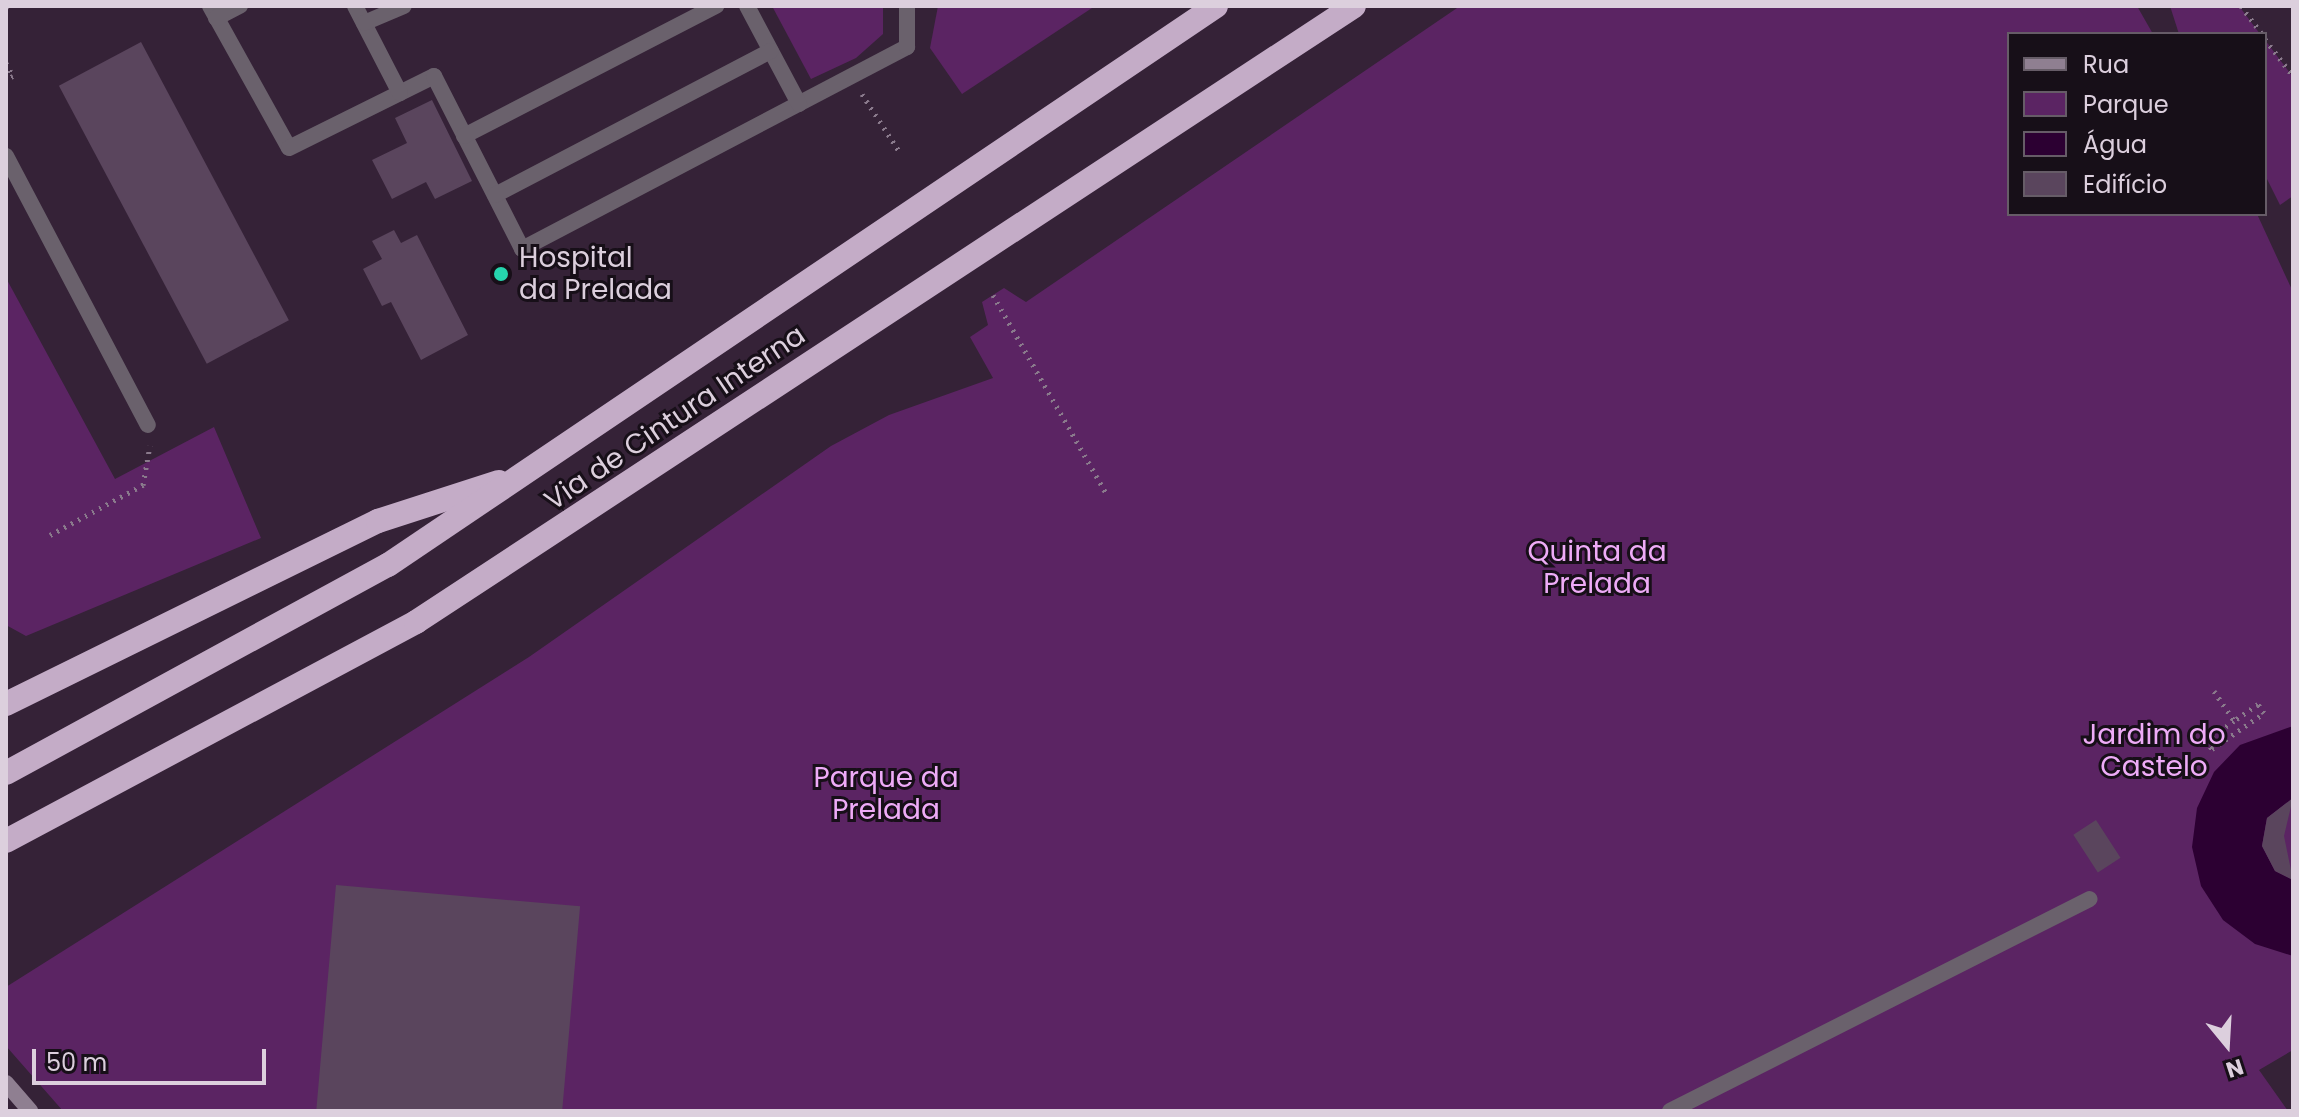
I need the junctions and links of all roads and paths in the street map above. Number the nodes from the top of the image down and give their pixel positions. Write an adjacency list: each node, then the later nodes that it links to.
1 (240, 6): 10 (street)
2 (355, 6): 11 (street)
3 (404, 6): 11 (street)
4 (716, 6): 21 (street)
5 (747, 6): 14 (street)
6 (907, 6): 16 (street)
7 (1216, 6): 27 (highway, Via de Cintura Interna)
8 (1354, 6): 34 (highway, Via de Cintura Interna)
9 (2241, 6): 12 (path)
10 (213, 12): 19 (street)
11 (364, 23): 19 (street)
12 (2260, 32)
13 (2267, 41): 17 (path)
14 (771, 51): 20 (street); 24 (street)
15 (6, 63): 18 (path)
16 (851, 76): 20 (street); 22 (path)
17 (2293, 76)
18 (6, 79)
19 (400, 93): 21 (street)
20 (799, 104): 24 (street)
21 (464, 136): 24 (street)
22 (899, 151)
23 (6, 156): 26 (street)
24 (495, 195)
25 (993, 295): 28 (path)
26 (148, 425): 29 (path)
27 (531, 472): 31 (highway); 33 (highway, Via de Cintura Interna)
28 (1107, 495)
29 (50, 535)
30 (2214, 691): 32 (path)
31 (6, 704)
32 (2234, 721): 32 (path)
33 (6, 773)
34 (6, 841)
35 (2090, 899): 38 (street)
36 (6, 1083): 37 (main road)
37 (30, 1111)
38 (1670, 1111)

